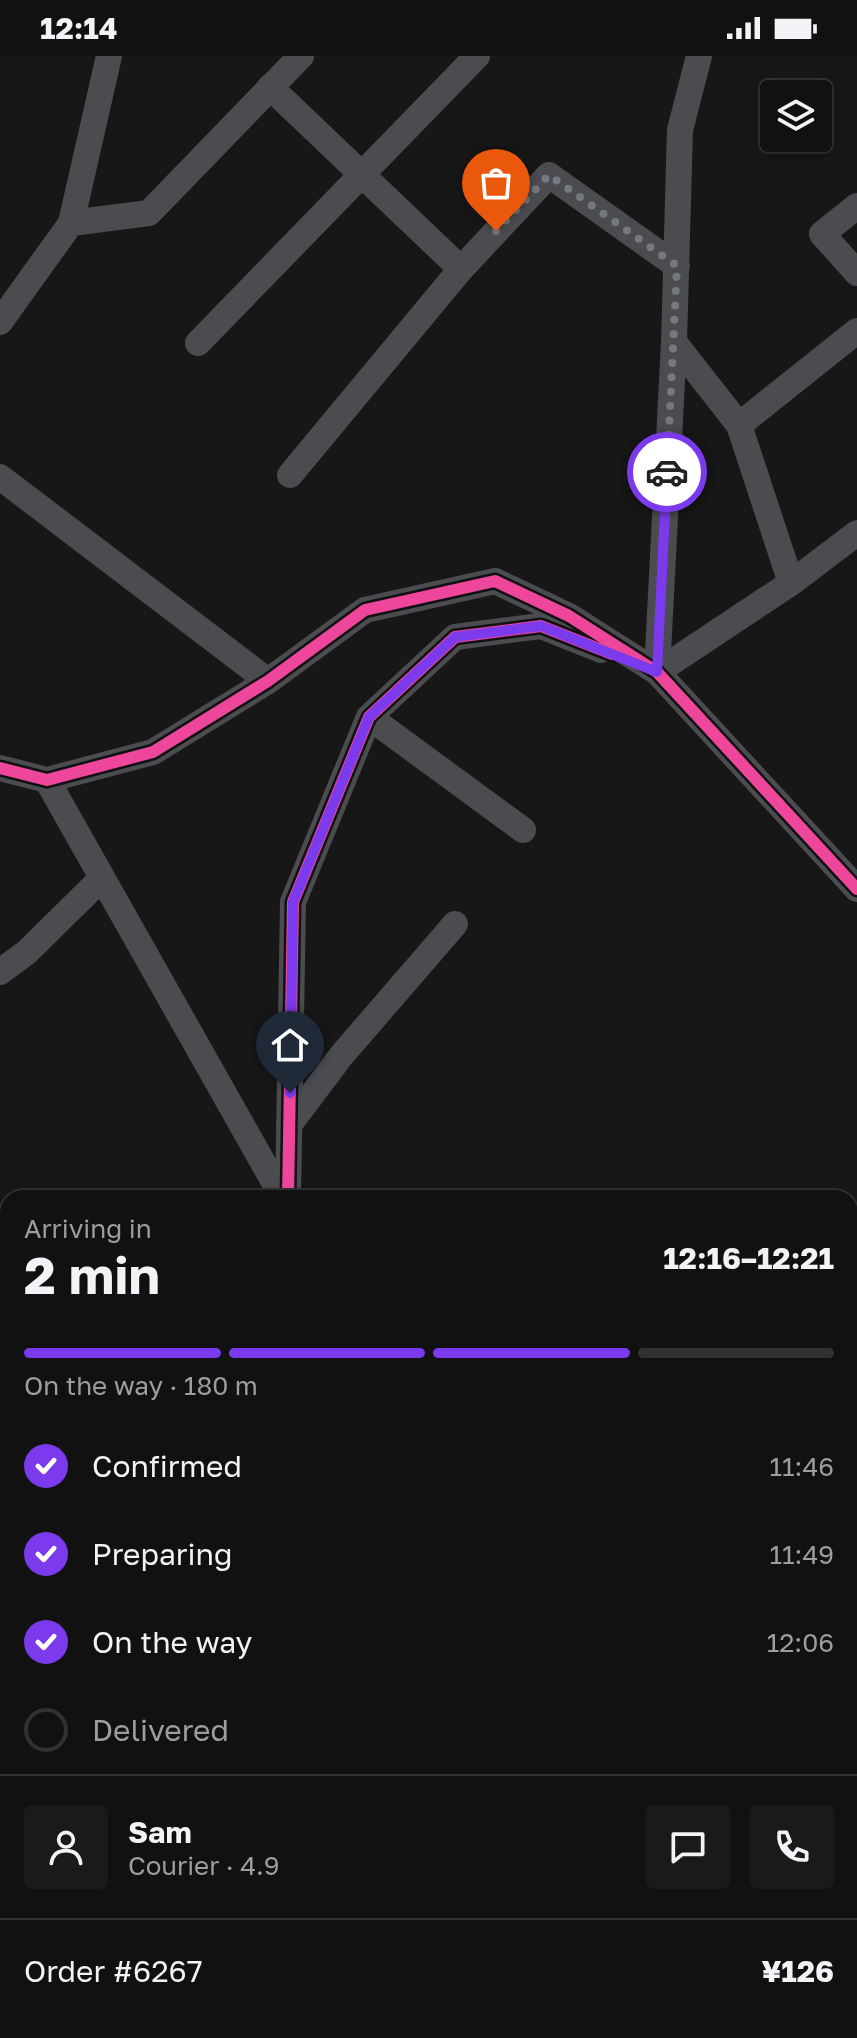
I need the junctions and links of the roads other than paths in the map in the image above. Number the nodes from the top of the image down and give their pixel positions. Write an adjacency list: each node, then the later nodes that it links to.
1 (109, 56): 8 (street)
2 (301, 56): 5 (street)
3 (477, 56): 6 (street)
4 (699, 56): 9 (street)
5 (270, 87): 6 (street); 8 (street)
6 (361, 175): 10 (street); 15 (street)
7 (857, 206): 11 (street)
8 (71, 223): 12 (street)
9 (677, 266): 10 (street); 14 (street)
10 (461, 269): 17 (street)
11 (857, 273)
12 (0, 322)
13 (857, 331): 16 (street)
14 (674, 342): 16 (street); 21 (street)
15 (198, 343)
16 (739, 425): 20 (street)
17 (290, 475)
18 (0, 477): 22 (street)
19 (857, 533): 20 (street)
20 (791, 583): 21 (street)
21 (657, 672): 22 (street); 23 (street); 28 (street)
22 (268, 681): 25 (street)
23 (369, 717): 26 (street); 31 (street)
24 (0, 768): 25 (street)
25 (47, 780): 27 (street)
26 (523, 830)
27 (102, 878): 30 (street); 32 (street)
28 (857, 889)
29 (455, 924): 31 (street)
30 (0, 972)
31 (289, 1125): 33 (street)
32 (280, 1190)
33 (285, 1190)

